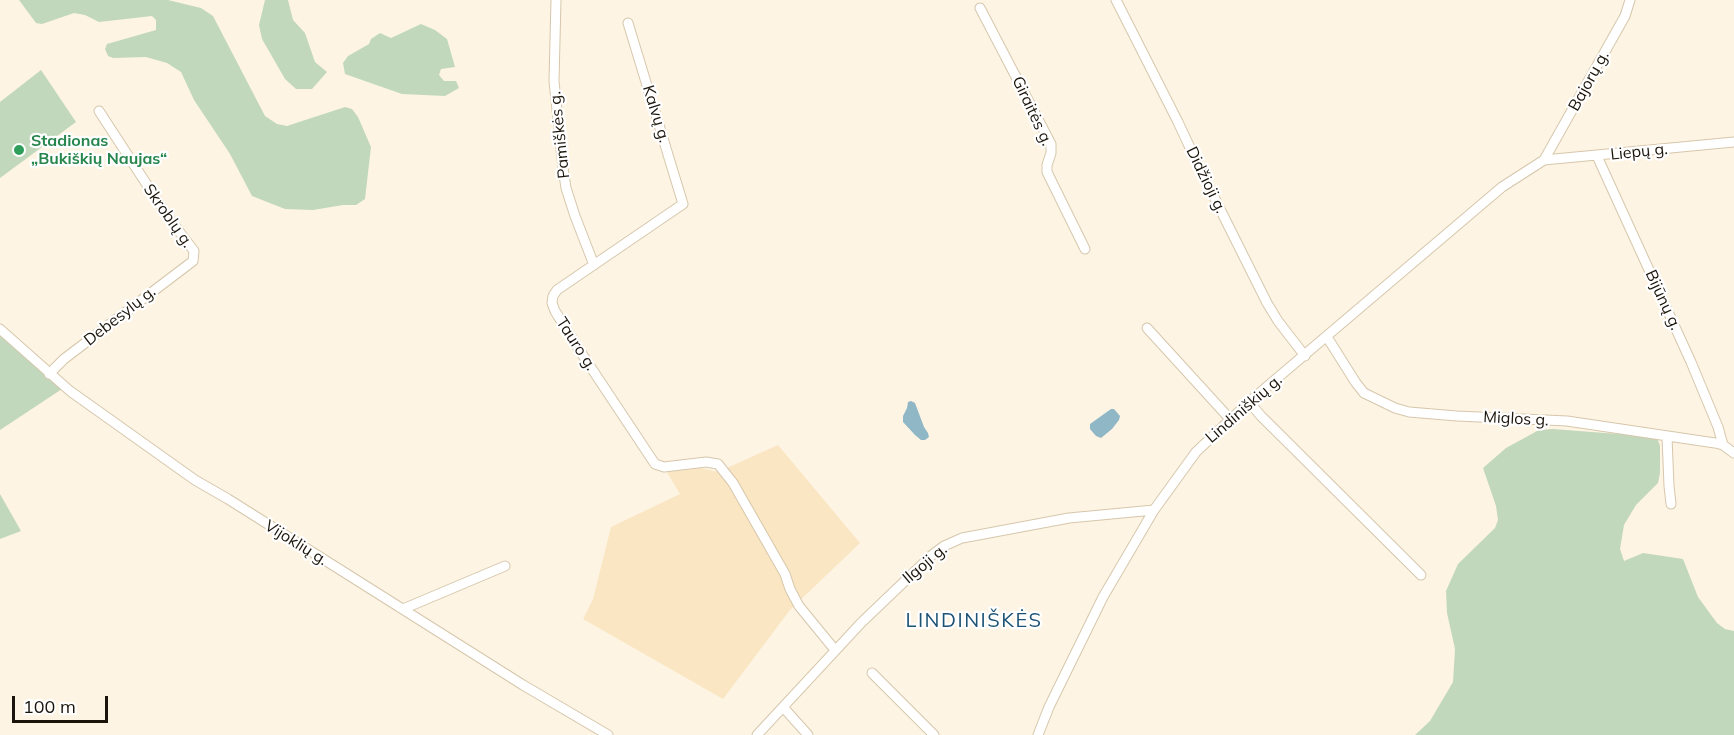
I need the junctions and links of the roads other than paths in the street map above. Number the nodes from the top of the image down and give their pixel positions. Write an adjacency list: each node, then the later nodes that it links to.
1 (556, 0): 13 (street, Pamiškės g.)
2 (1116, 0): 17 (street, Didžioji g.)
3 (1630, 0): 9 (street, Bajorų g.)
4 (980, 8): 11 (street, Giraitės g.)
5 (628, 23): 10 (street, Kalvų g.)
6 (99, 111): 12 (street, Skroblų g.)
7 (1734, 142): 8 (street, Liepų g.)
8 (1597, 156): 9 (street, Liepų g.); 22 (street, Bijūnų g.)
9 (1544, 160): 16 (street, Lindiniškių g.)
10 (683, 204): 13 (street, Tauro g.)
11 (1085, 249)
12 (193, 261): 18 (street, Debesylų g.)
13 (594, 265): 29 (street, Tauro g.)
14 (1147, 328): 20 (street)
15 (0, 329): 18 (street, Vijoklių g.)
16 (1327, 337): 17 (street, Lindiniškių g.); 21 (street, Miglos g.)
17 (1305, 356): 19 (street, Lindiniškių g.)
18 (50, 374): 28 (street, Vijoklių g.)
19 (1250, 402): 20 (street, Lindiniškių g.); 27 (street)
20 (1230, 419): 25 (street, Lindiniškių g.)
21 (1667, 437): 22 (street, Miglos g.); 24 (street)
22 (1724, 445): 23 (street)
23 (1734, 453)
24 (1671, 504)
25 (1154, 510): 29 (street, Ilgoji g.); 36 (street, Lindiniškių g.)
26 (505, 566): 28 (street)
27 (1421, 575)
28 (403, 609): 32 (street, Vijoklių g.)
29 (835, 650): 31 (street, Ilgoji g.)
30 (872, 673): 35 (street)
31 (783, 707): 33 (street, Ilgoji g.); 34 (street)
32 (608, 735)
33 (757, 735)
34 (808, 735)
35 (934, 735)
36 (1038, 735)

